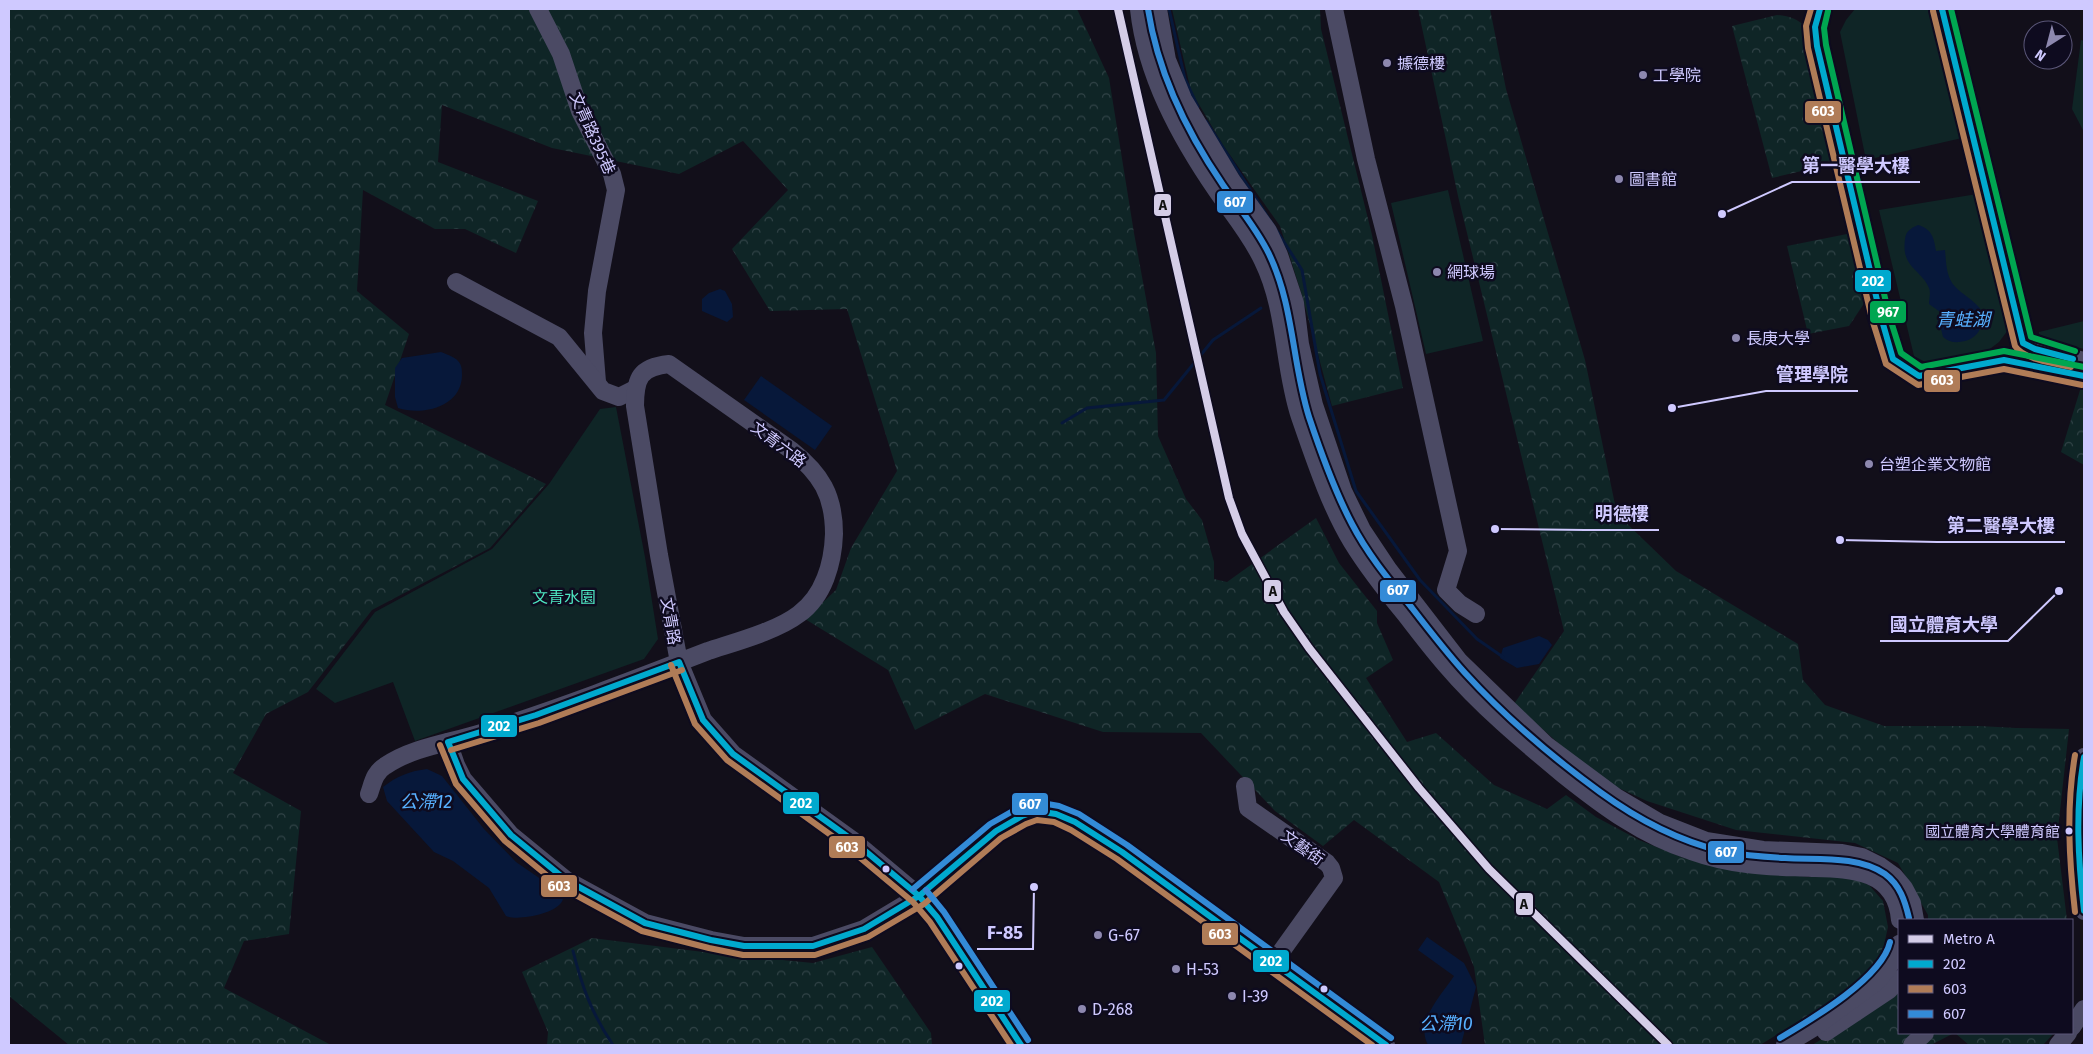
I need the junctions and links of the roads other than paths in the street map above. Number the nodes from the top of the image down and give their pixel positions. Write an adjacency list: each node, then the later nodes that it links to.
1 (538, 9): 10 (street, 文青路395巷)
2 (1139, 9): 20 (street)
3 (1158, 9): 21 (street)
4 (1334, 9): 12 (street)
5 (1820, 9): 9 (street)
6 (1942, 9): 8 (street)
7 (456, 282): 10 (street)
8 (2084, 361)
9 (2084, 376)
10 (597, 382): 11 (street)
11 (635, 389): 13 (street, 文青路); 13 (street, 文青六路)
12 (1476, 614)
13 (679, 662): 14 (street); 18 (street, 文青路)
14 (448, 742): 17 (street); 18 (street)
15 (2084, 757): 19 (street)
16 (1245, 786): 23 (street, 文藝街)
17 (369, 794)
18 (919, 896): 23 (street); 30 (street, 文青路)
19 (2084, 912)
20 (1900, 919)
21 (1915, 919)
22 (1898, 949): 32 (street)
23 (1273, 963): 31 (street)
24 (1898, 980): 33 (street)
25 (2084, 1009): 26 (street)
26 (2075, 1029)
27 (1913, 1034): 34 (street)
28 (1924, 1034): 35 (street)
29 (2070, 1034): 36 (street)
30 (1021, 1045)
31 (1386, 1045)
32 (1785, 1045)
33 (1804, 1045)
34 (1902, 1045)
35 (1912, 1045)
36 (2058, 1045)

